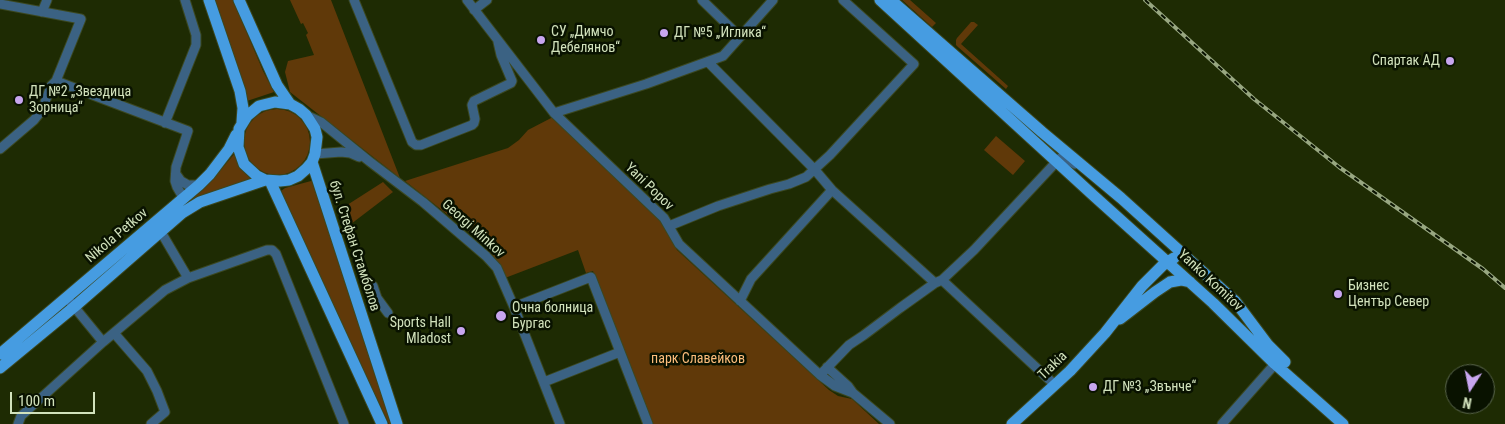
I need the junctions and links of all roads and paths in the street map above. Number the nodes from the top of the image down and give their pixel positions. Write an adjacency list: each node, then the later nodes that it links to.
1 (47, 0): 16 (street)
2 (185, 0): 25 (street)
3 (209, 0): 26 (main road)
4 (239, 0): 17 (main road)
5 (246, 0): 17 (main road)
6 (354, 0): 19 (street)
7 (466, 0): 15 (street, Yani Popov)
8 (488, 0): 15 (street)
9 (702, 0): 18 (street)
10 (773, 0): 18 (street)
11 (843, 0): 32 (street)
12 (880, 0): 30 (main road, Yanko Komitov)
13 (891, 0): 31 (main road, Yanko Komitov)
14 (0, 4): 16 (street)
15 (474, 10): 19 (street, Yani Popov)
16 (42, 12): 21 (street)
17 (248, 21): 22 (main road)
18 (740, 37): 20 (street)
19 (498, 40): 23 (street, Yani Popov)
20 (708, 62): 23 (street); 32 (street)
21 (56, 82): 25 (street); 27 (street)
22 (290, 104): 24 (main road); 26 (main road)
23 (554, 113): 40 (street, Yani Popov)
24 (306, 115): 28 (main road); 29 (street, Georgi Minkov)
25 (165, 123): 33 (street)
26 (241, 126): 34 (main road); 35 (main road, Nikola Petkov)
27 (0, 149)
28 (313, 158): 29 (street, Georgi Minkov); 34 (main road); 71 (main road, бул. Стефан Стамболов)
29 (369, 161): 53 (street, Georgi Minkov)
30 (1056, 162): 31 (street, Yanko Komitov); 38 (main road, Yanko Komitov); 47 (street)
31 (1082, 166): 36 (main road, Yanko Komitov)
32 (815, 170): 37 (street); 40 (street)
33 (176, 174): 35 (street); 39 (street)
34 (268, 180): 41 (main road, Nikola Petkov); 70 (main road)
35 (199, 185): 39 (main road, Nikola Petkov)
36 (1107, 186): 38 (main road); 43 (main road, Yanko Komitov)
37 (832, 190): 47 (street); 51 (street)
38 (1094, 196): 42 (main road, Yanko Komitov)
39 (184, 199): 52 (main road, Nikola Petkov)
40 (669, 226): 51 (street, Yani Popov)
41 (161, 232): 46 (street); 52 (main road, Nikola Petkov)
42 (1152, 247): 44 (main road, Yanko Komitov); 45 (main road)
43 (1182, 254): 44 (main road); 78 (main road, Yanko Komitov)
44 (1171, 265): 45 (main road, Trakia); 48 (main road, Yanko Komitov); 50 (main road)
45 (1152, 276): 55 (main road, Trakia)
46 (188, 278): 56 (street); 69 (street)
47 (938, 282): 61 (street); 65 (street)
48 (1190, 282): 50 (main road); 60 (main road, Yanko Komitov)
49 (373, 286): 54 (street)
50 (1155, 292): 55 (main road, Trakia)
51 (740, 301): 63 (street, Yani Popov)
52 (71, 302): 57 (street); 59 (main road, Nikola Petkov); 62 (main road, Nikola Petkov)
53 (514, 307): 58 (street); 64 (street, Georgi Minkov)
54 (388, 313)
55 (1111, 326): 65 (main road, Trakia)
56 (114, 333): 57 (street); 68 (street)
57 (103, 342): 67 (street)
58 (620, 352): 64 (street); 73 (street)
59 (0, 354)
60 (1276, 364): 76 (street); 77 (main road, Yanko Komitov)
61 (828, 367): 63 (street); 66 (street, Yani Popov)
62 (0, 368)
63 (820, 375): 66 (street, Yani Popov)
64 (544, 382): 72 (street, Georgi Minkov)
65 (1055, 385): 75 (main road, Trakia)
66 (853, 393): 74 (street, Yani Popov)
67 (18, 424)
68 (151, 424)
69 (344, 424)
70 (382, 424)
71 (397, 424)
72 (560, 424)
73 (648, 424)
74 (890, 424)
75 (1012, 424)
76 (1222, 424)
77 (1342, 424)
78 (1352, 424)

